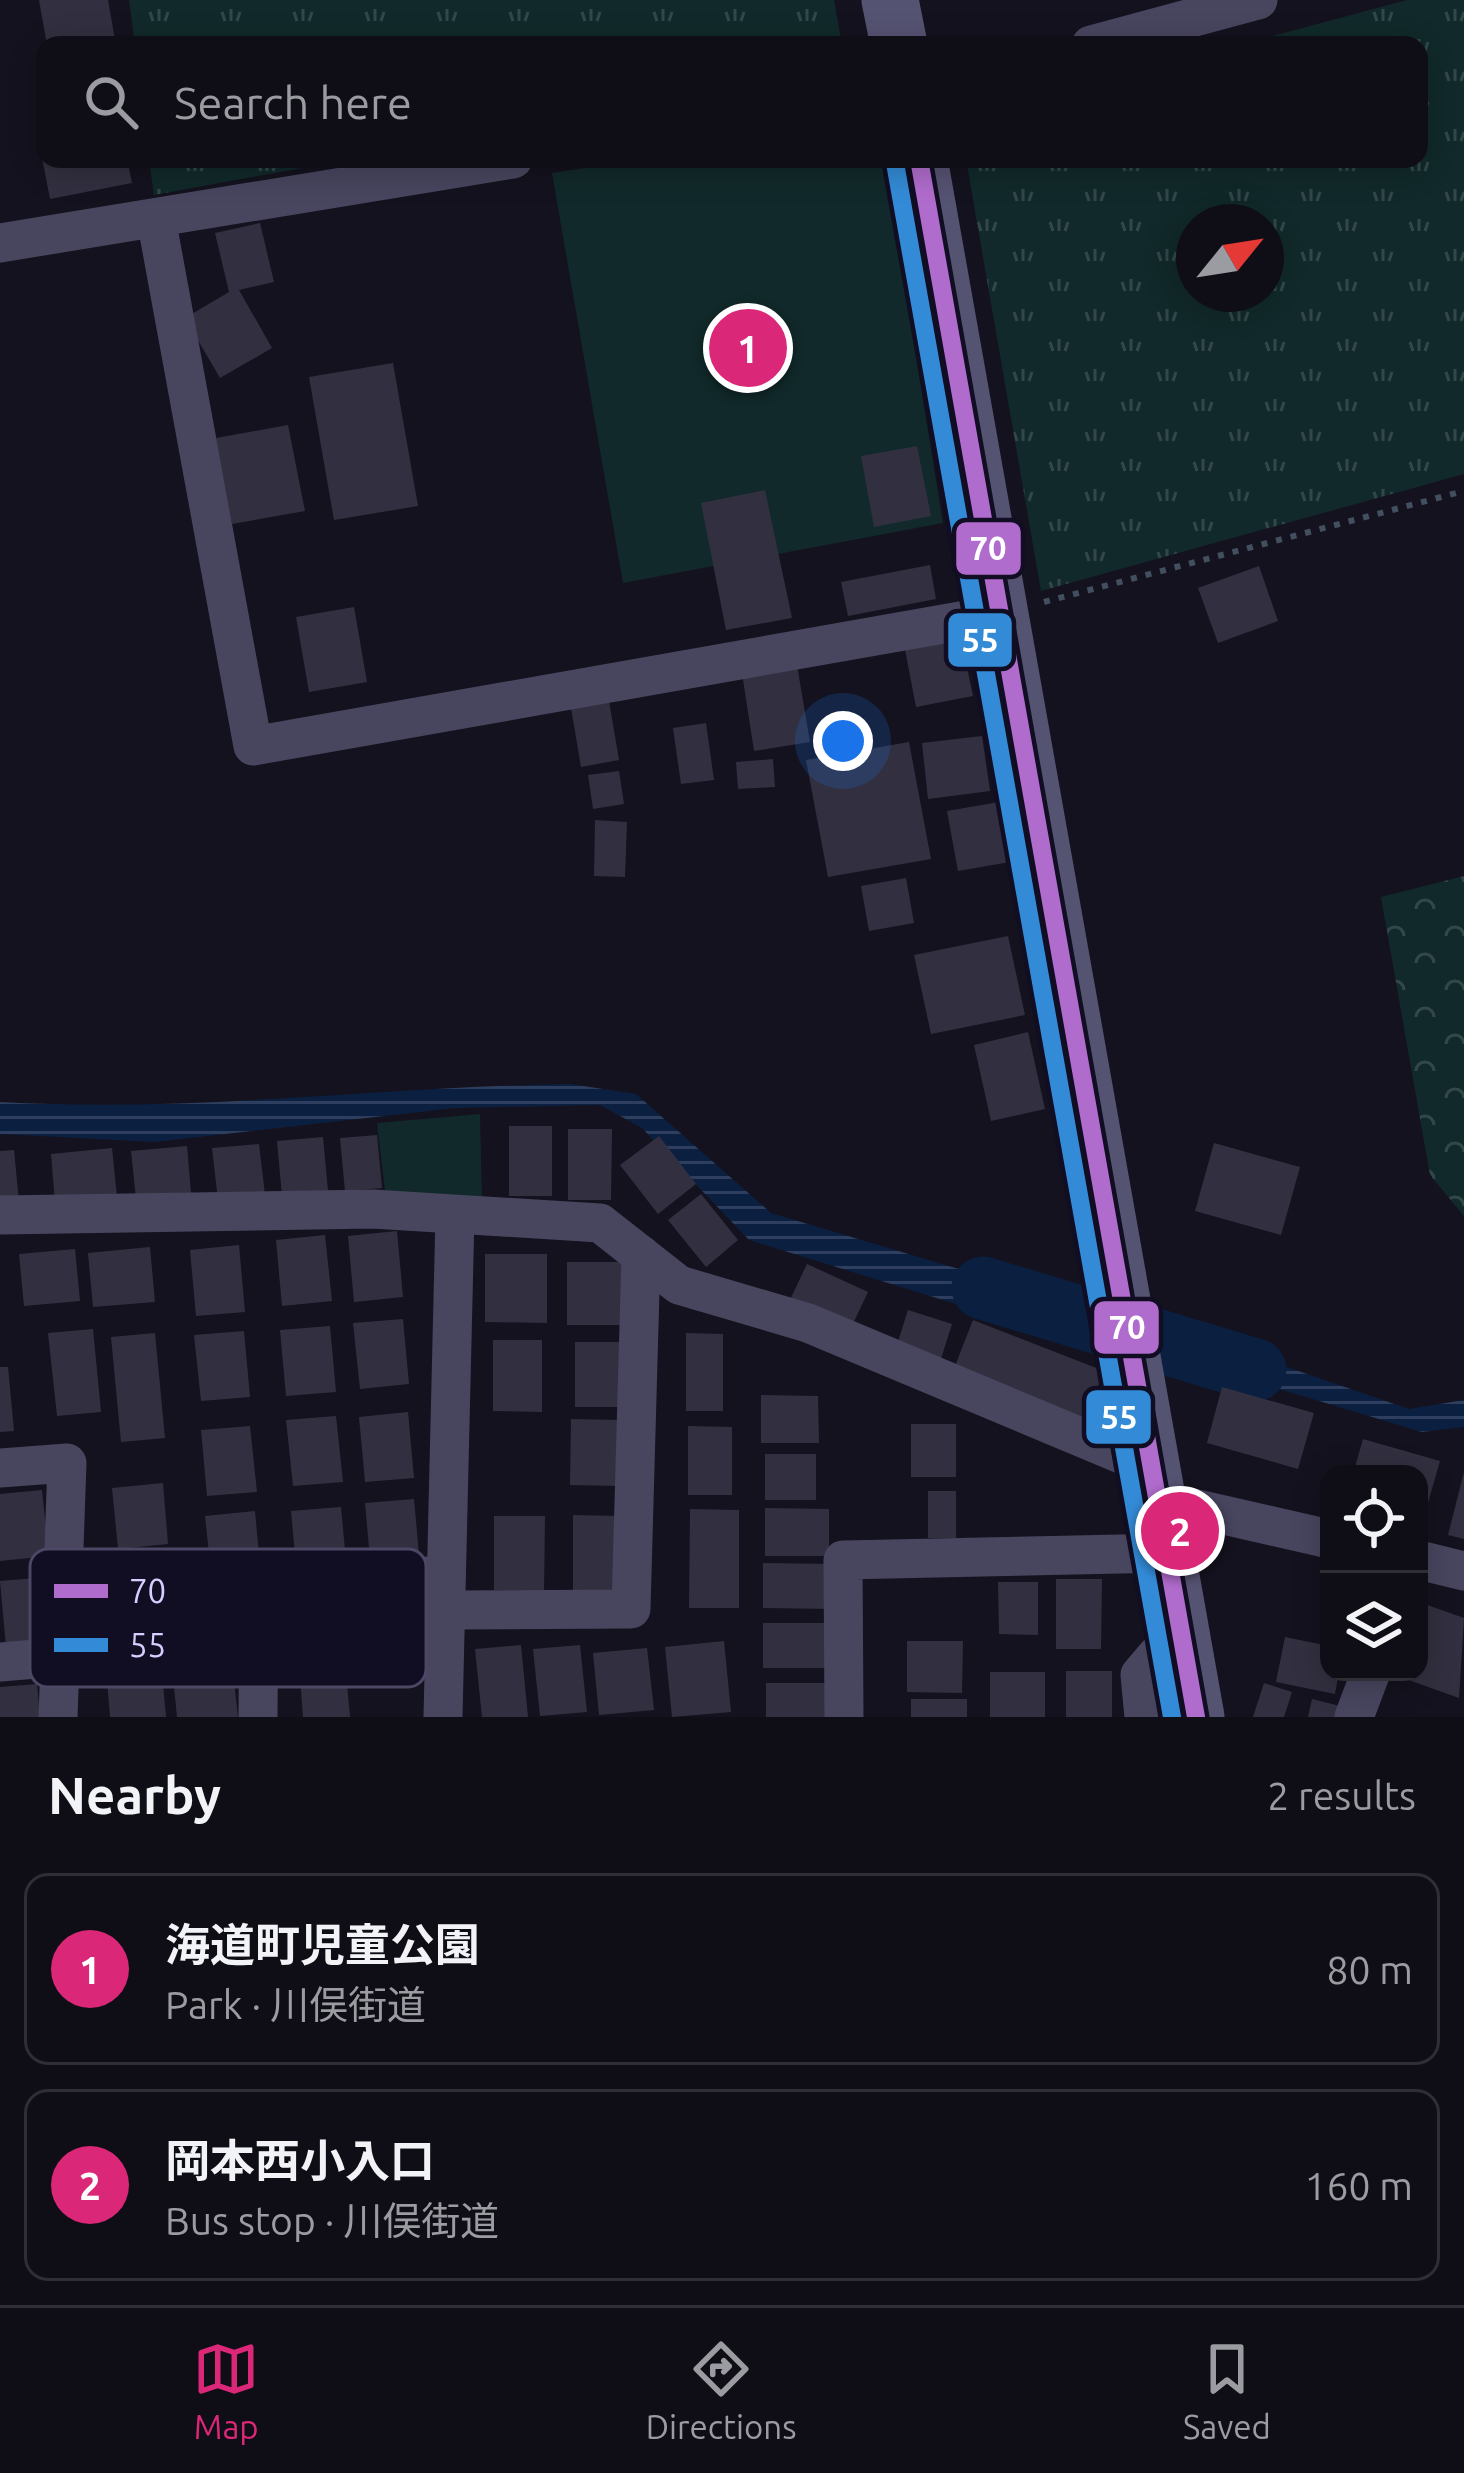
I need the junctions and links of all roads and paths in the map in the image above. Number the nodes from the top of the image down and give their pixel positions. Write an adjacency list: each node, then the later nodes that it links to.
1 (890, 0): 3 (main road)
2 (1258, 0): 4 (street)
3 (896, 36)
4 (1124, 36)
5 (459, 168): 7 (street)
6 (921, 168): 10 (main road)
7 (156, 218): 8 (street); 10 (street)
8 (0, 243)
9 (1464, 491): 10 (path)
10 (1000, 614): 15 (main road)
11 (0, 1214): 12 (street)
12 (455, 1215): 13 (street); 21 (street)
13 (641, 1255): 15 (street); 21 (street)
14 (0, 1468): 17 (street)
15 (1159, 1506): 16 (street); 22 (main road); 31 (street)
16 (1320, 1538)
17 (64, 1549)
18 (1428, 1563): 19 (street)
19 (1464, 1571)
20 (426, 1591): 21 (street)
21 (446, 1593): 30 (street)
22 (1184, 1647): 32 (street); 33 (main road)
23 (30, 1660): 24 (street)
24 (0, 1662)
25 (1367, 1681): 34 (street)
26 (59, 1687): 28 (street)
27 (258, 1687): 29 (street)
28 (58, 1717)
29 (258, 1717)
30 (443, 1717)
31 (844, 1717)
32 (1144, 1717)
33 (1196, 1717)
34 (1354, 1717)

